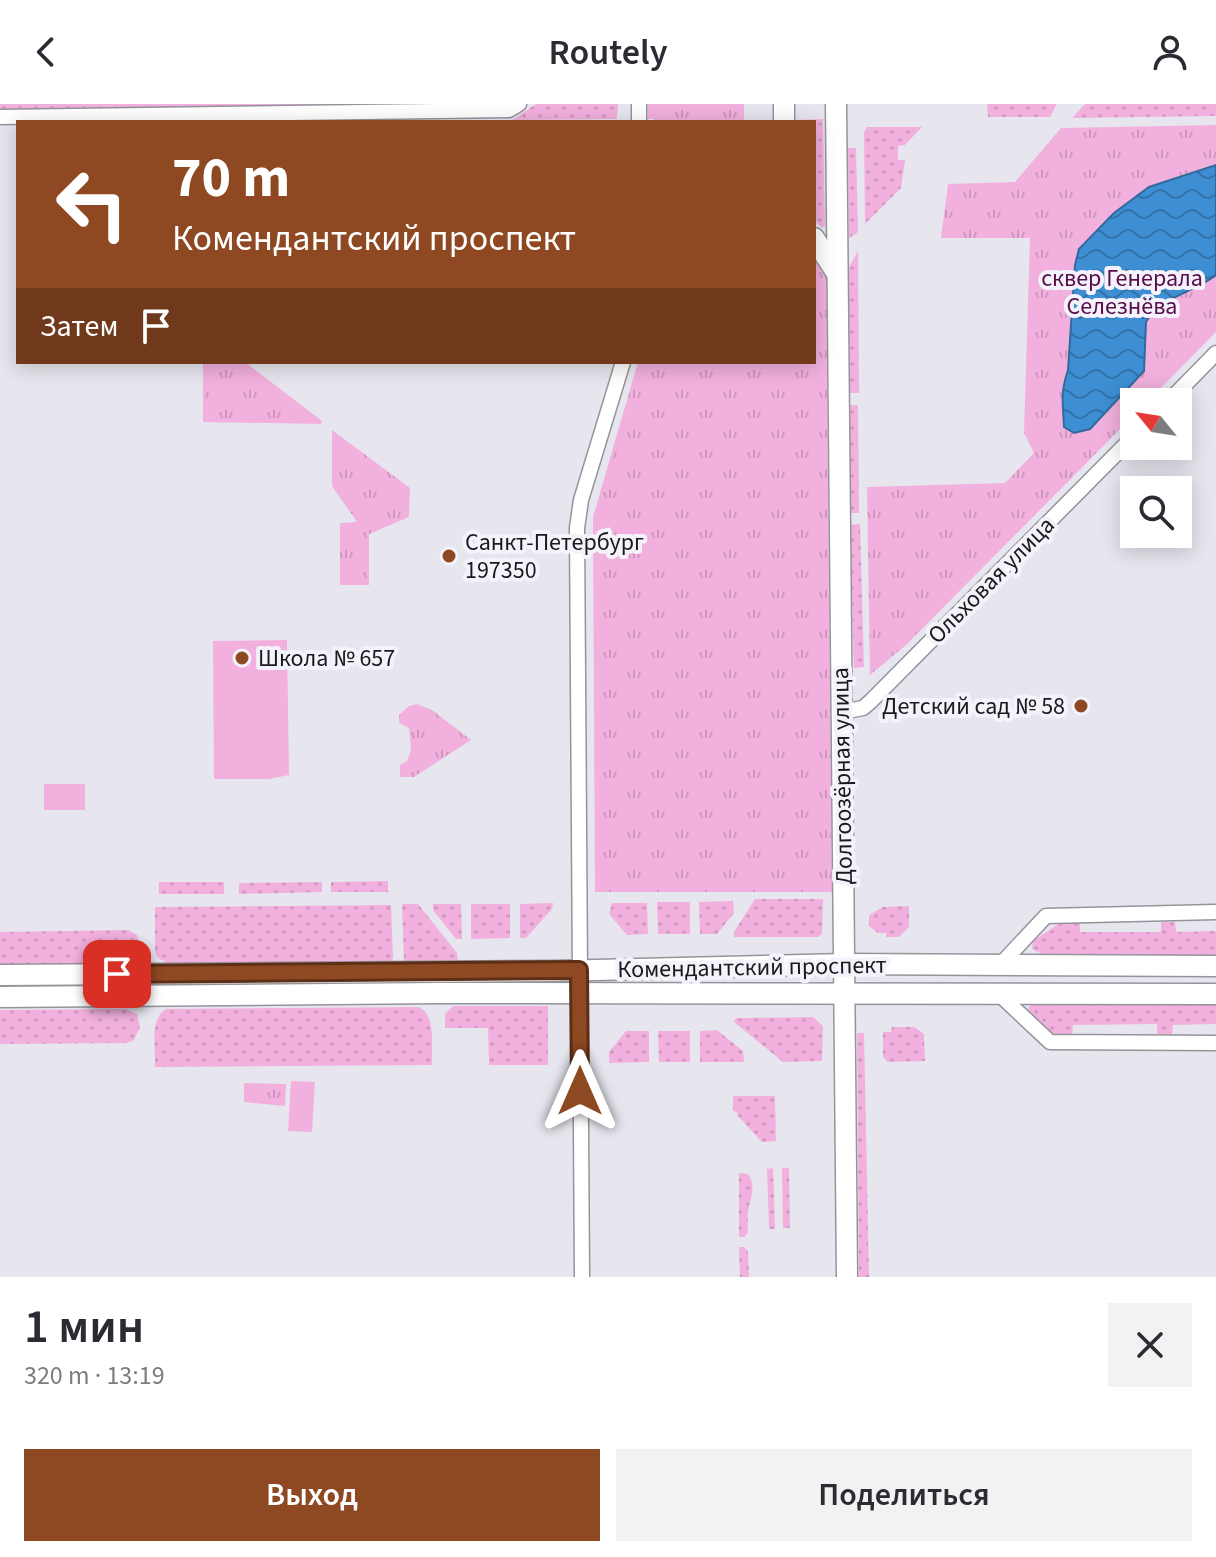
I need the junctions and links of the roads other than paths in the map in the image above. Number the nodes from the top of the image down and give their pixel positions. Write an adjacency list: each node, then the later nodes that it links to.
1 (519, 104): 3 (street)
2 (836, 104): 5 (main road, Долгоозёрная улица)
3 (0, 117)
4 (816, 241): 5 (main road)
5 (837, 276): 10 (main road, Долгоозёрная улица)
6 (1216, 353): 8 (street)
7 (622, 364): 15 (street)
8 (1182, 388)
9 (1120, 450): 10 (street, Ольховая улица)
10 (842, 712): 12 (main road, Долгоозёрная улица)
11 (1216, 912): 13 (street)
12 (844, 964): 13 (main road, Комендантский проспект); 15 (main road, Комендантский проспект); 20 (main road, Долгоозёрная улица)
13 (1000, 965): 14 (main road, Комендантский проспект)
14 (1216, 966)
15 (579, 970): 16 (main road, Комендантский проспект); 17 (street)
16 (0, 975)
17 (579, 994): 20 (main road, Комендантский проспект); 21 (main road, Комендантский проспект); 23 (street)
18 (1216, 994): 19 (main road, Комендантский проспект)
19 (1000, 995): 20 (main road, Комендантский проспект); 22 (street)
20 (844, 996): 24 (main road, Долгоозёрная улица)
21 (0, 997)
22 (1216, 1043)
23 (582, 1277)
24 (847, 1277)

